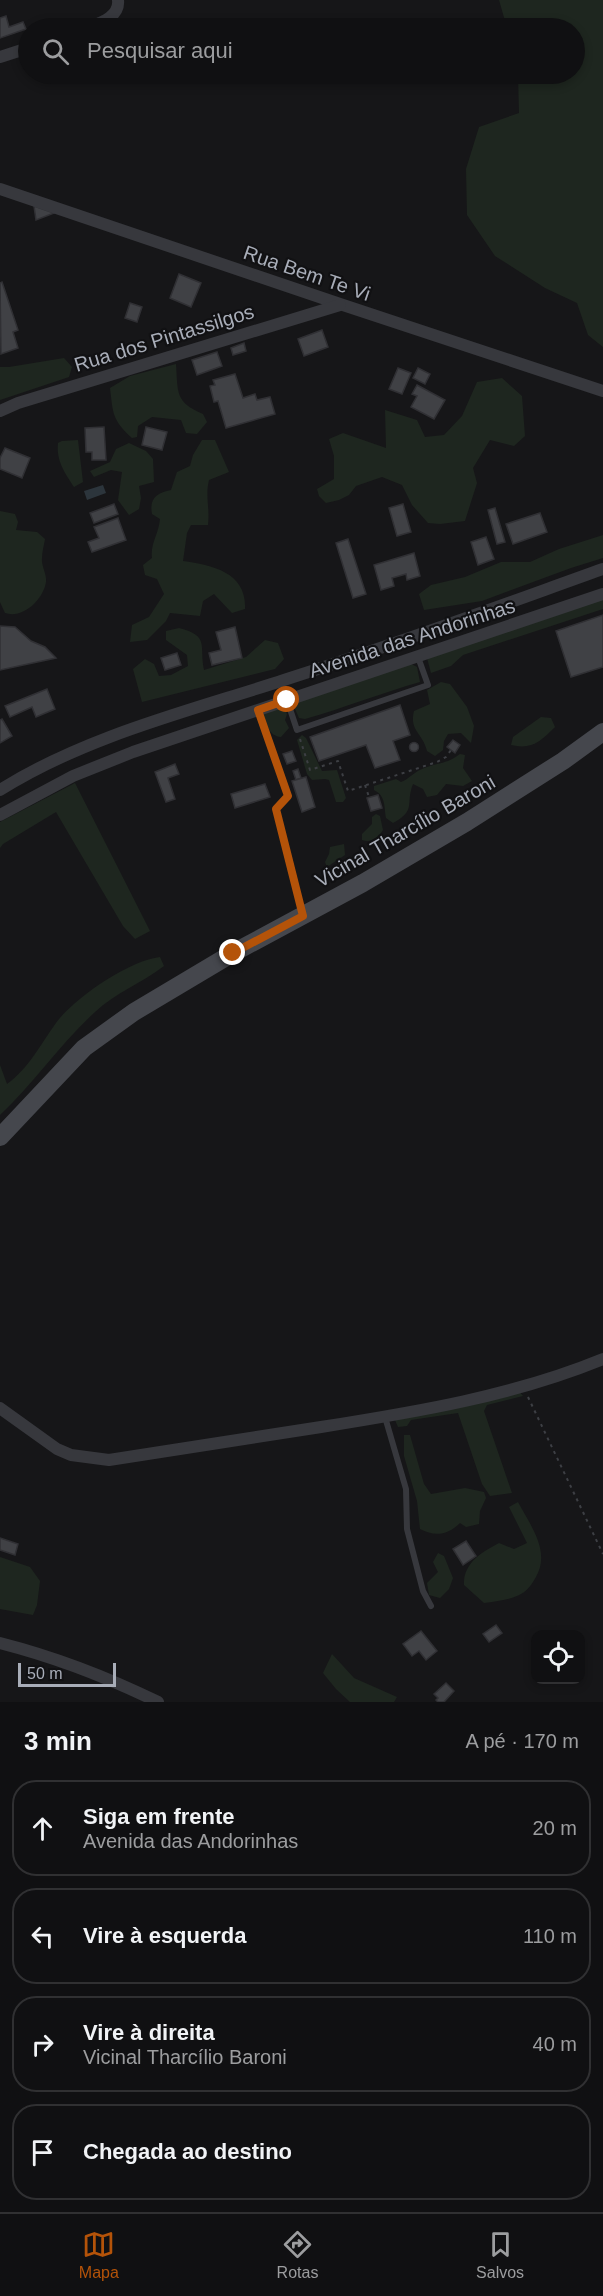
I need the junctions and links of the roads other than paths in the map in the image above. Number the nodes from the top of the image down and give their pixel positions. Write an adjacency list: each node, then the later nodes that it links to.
1 (119, 3): 2 (street)
2 (109, 18)
3 (18, 51): 4 (street)
4 (0, 57)
5 (0, 189): 6 (street, Rua Bem Te Vi)
6 (340, 304): 7 (street, Rua Bem Te Vi); 8 (street, Rua dos Pintassilgos)
7 (603, 391)
8 (0, 411)
9 (603, 569): 14 (street, Avenida das Andorinhas)
10 (603, 594): 11 (street, Avenida das Andorinhas)
11 (418, 657): 12 (street, Avenida das Andorinhas); 12 (lane)
12 (287, 700): 15 (street, Avenida das Andorinhas)
13 (603, 732): 16 (main road, Vicinal Tharcílio Baroni)
14 (0, 790)
15 (0, 815)
16 (0, 1137)
17 (603, 1359): 19 (street)
18 (0, 1408): 19 (street)
19 (385, 1417): 20 (lane)
20 (431, 1606)
21 (0, 1643): 22 (street)
22 (158, 1702)

